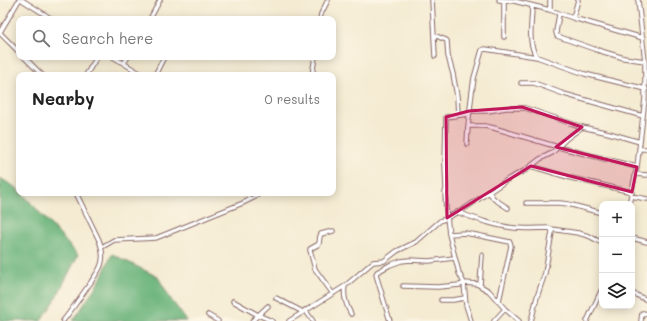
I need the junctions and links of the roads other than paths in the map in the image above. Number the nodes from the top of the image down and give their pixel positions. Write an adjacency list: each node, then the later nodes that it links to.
1 (20, 0): 14 (street); 18 (street)
2 (160, 0): 15 (street)
3 (328, 0): 16 (street)
4 (432, 0): 19 (street)
5 (499, 0): 9 (street)
6 (550, 0): 12 (street)
7 (578, 0): 17 (street)
8 (638, 0): 21 (street)
9 (504, 1): 10 (street); 20 (street)
10 (523, 2): 11 (street)
11 (532, 6): 12 (street); 24 (street)
12 (550, 10): 13 (street)
13 (559, 14): 17 (street); 32 (street)
14 (47, 16)
15 (152, 16)
16 (321, 16)
17 (573, 18): 21 (street)
18 (0, 32): 22 (street)
19 (434, 35): 23 (street); 42 (street)
20 (504, 38)
21 (643, 38): 32 (street)
22 (16, 49)
23 (435, 56)
24 (537, 57): 39 (street); 41 (street)
25 (27, 60): 33 (street)
26 (95, 60): 34 (street)
27 (118, 60): 31 (street)
28 (126, 60): 31 (street)
29 (162, 60): 36 (street)
30 (314, 60): 37 (street)
31 (124, 63): 35 (street)
32 (646, 63): 39 (street)
33 (39, 72)
34 (88, 72)
35 (138, 72)
36 (156, 72)
37 (312, 72)
38 (521, 83): 43 (street)
39 (646, 89): 40 (street)
40 (645, 109): 43 (street)
41 (469, 112): 42 (street); 44 (street); 45 (street)
42 (458, 115): 65 (street)
43 (643, 116): 46 (street)
44 (468, 126): 47 (street); 48 (street)
45 (582, 127): 46 (street); 48 (street)
46 (640, 142): 49 (street)
47 (467, 144)
48 (558, 147): 51 (street); 52 (street)
49 (639, 149): 50 (street); 52 (street)
50 (647, 149)
51 (532, 166): 55 (street); 56 (street)
52 (636, 167): 53 (street)
53 (635, 174): 54 (street); 56 (street)
54 (647, 175)
55 (489, 192): 62 (street); 63 (street)
56 (631, 194): 59 (street); 60 (street)
57 (78, 196): 72 (street)
58 (257, 196): 72 (street)
59 (647, 199)
60 (630, 201)
61 (526, 203): 64 (street)
62 (508, 208)
63 (457, 212): 65 (street); 66 (street)
64 (599, 212)
65 (447, 218): 68 (street); 77 (street)
66 (551, 229): 70 (street); 105 (street)
67 (333, 231): 79 (street)
68 (449, 234): 74 (street); 87 (street)
69 (635, 239): 71 (street)
70 (599, 241)
71 (647, 242)
72 (102, 247): 95 (street)
73 (482, 255): 76 (street)
74 (454, 258): 75 (street); 101 (street)
75 (464, 283): 76 (street); 78 (street); 83 (street)
76 (480, 285): 87 (street)
77 (345, 286): 79 (street); 91 (street)
78 (403, 286)
79 (333, 294): 90 (street)
80 (635, 294): 85 (street)
81 (599, 295): 106 (street)
82 (276, 298): 90 (street)
83 (465, 298): 84 (street); 102 (street)
84 (441, 300)
85 (647, 300)
86 (233, 301): 94 (street)
87 (499, 301): 89 (street)
88 (268, 306): 94 (street)
89 (505, 309): 103 (street); 104 (street)
90 (304, 311): 99 (street); 100 (street)
91 (351, 314)
92 (647, 314): 107 (street)
93 (208, 315): 96 (street)
94 (258, 315): 97 (street); 98 (street)
95 (63, 321)
96 (218, 321)
97 (252, 321)
98 (272, 321)
99 (289, 321)
100 (313, 321)
101 (390, 321)
102 (471, 321)
103 (494, 321)
104 (519, 321)
105 (531, 321)
106 (587, 321)
107 (641, 321)

